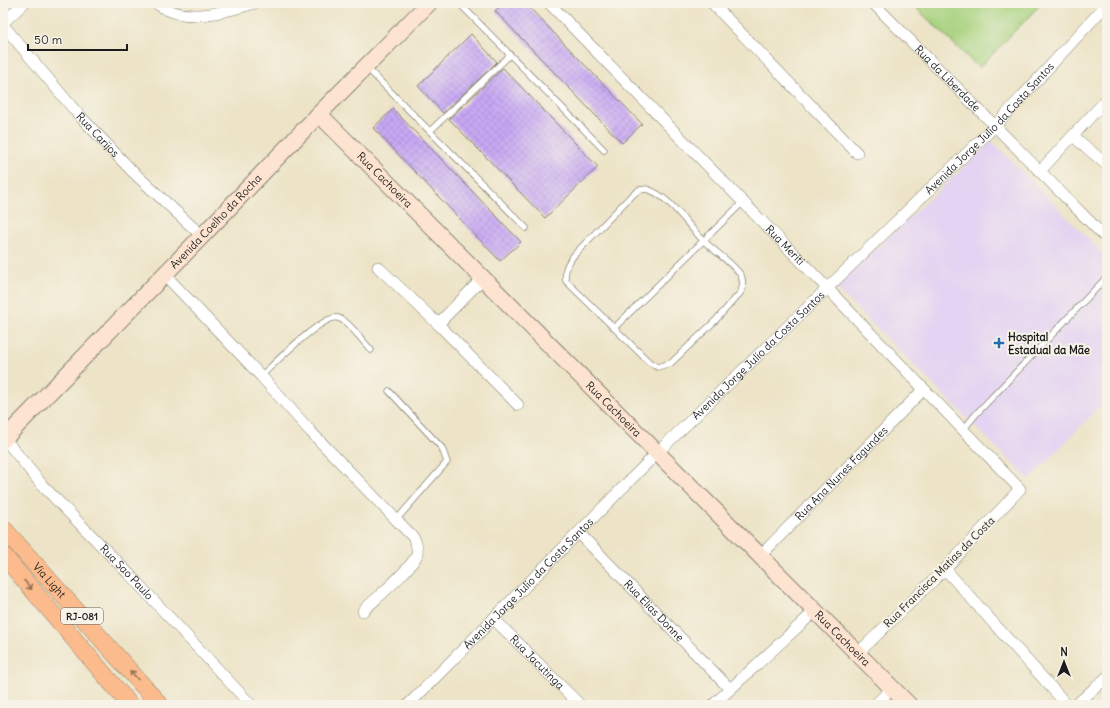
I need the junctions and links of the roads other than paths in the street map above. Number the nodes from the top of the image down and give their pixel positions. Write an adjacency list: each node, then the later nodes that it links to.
1 (24, 3): 10 (street)
2 (156, 3): 3 (street)
3 (255, 3)
4 (429, 3): 12 (main road, Avenida Coelho da Rocha)
5 (459, 3): 11 (lane)
6 (549, 3): 22 (street, Rua Meriti)
7 (712, 3): 19 (street)
8 (873, 3): 15 (street, Rua da Liberdade)
9 (1107, 4): 15 (street, Avenida Jorge Julio da Costa Santos)
10 (3, 24): 24 (street, Rua Carijos)
11 (510, 55): 16 (lane); 18 (lane)
12 (366, 66): 14 (main road, Avenida Coelho da Rocha); 16 (lane)
13 (1107, 99): 17 (street)
14 (319, 114): 24 (main road, Avenida Coelho da Rocha); 29 (main road, Rua Cachoeira)
15 (995, 126): 21 (street, Rua da Liberdade); 31 (street, Avenida Jorge Julio da Costa Santos)
16 (430, 131): 23 (lane)
17 (1073, 136): 20 (street); 21 (street)
18 (604, 150)
19 (857, 153)
20 (1107, 165)
21 (1040, 171): 25 (street, Rua da Liberdade)
22 (743, 202): 26 (lane); 31 (street, Rua Meriti)
23 (526, 228)
24 (202, 236): 28 (main road, Avenida Coelho da Rocha)
25 (1107, 239)
26 (703, 240): 33 (lane); 33 (lane); 33 (lane)
27 (378, 267): 32 (street)
28 (164, 275): 35 (street); 40 (main road, Avenida Coelho da Rocha)
29 (483, 278): 32 (street); 41 (main road, Rua Cachoeira)
30 (1106, 278): 39 (lane)
31 (827, 288): 36 (street, Rua Meriti); 41 (street, Avenida Jorge Julio da Costa Santos)
32 (438, 324): 38 (street)
33 (615, 327)
34 (371, 350): 35 (lane)
35 (261, 376): 44 (street)
36 (923, 390): 39 (street, Rua Meriti); 48 (street, Rua Ana Nunes Fagundes)
37 (389, 391): 44 (lane)
38 (518, 405)
39 (963, 431): 42 (street, Rua Meriti)
40 (4, 439): 59 (street, Rua Sao Paulo)
41 (657, 453): 46 (street, Avenida Jorge Julio da Costa Santos); 48 (main road, Rua Cachoeira)
42 (1020, 490): 49 (street, Rua Francisca Matias da Costa)
43 (3, 518): 45 (main road)
44 (397, 519): 50 (street)
45 (6, 532): 58 (main road, Via Light / RJ-081, one-way to 45)
46 (579, 533): 52 (street, Avenida Jorge Julio da Costa Santos); 56 (street, Rua Elias Donne)
47 (3, 555): 57 (main road, Via Light / RJ-081, one-way to 57)
48 (760, 556): 51 (main road, Rua Cachoeira)
49 (945, 569): 53 (street, Rua Francisca Matias da Costa); 65 (street)
50 (363, 611)
51 (815, 612): 53 (main road, Rua Cachoeira); 56 (street)
52 (494, 619): 60 (street, Avenida Jorge Julio da Costa Santos); 61 (street, Rua Jacutinga)
53 (857, 654): 55 (main road, Rua Cachoeira)
54 (1107, 677): 66 (street)
55 (892, 688): 63 (street); 64 (main road, Rua Cachoeira)
56 (730, 689): 62 (street)
57 (130, 705)
58 (160, 705)
59 (251, 705)
60 (408, 705)
61 (580, 705)
62 (713, 705)
63 (875, 705)
64 (908, 705)
65 (1067, 705)
66 (1076, 705)

